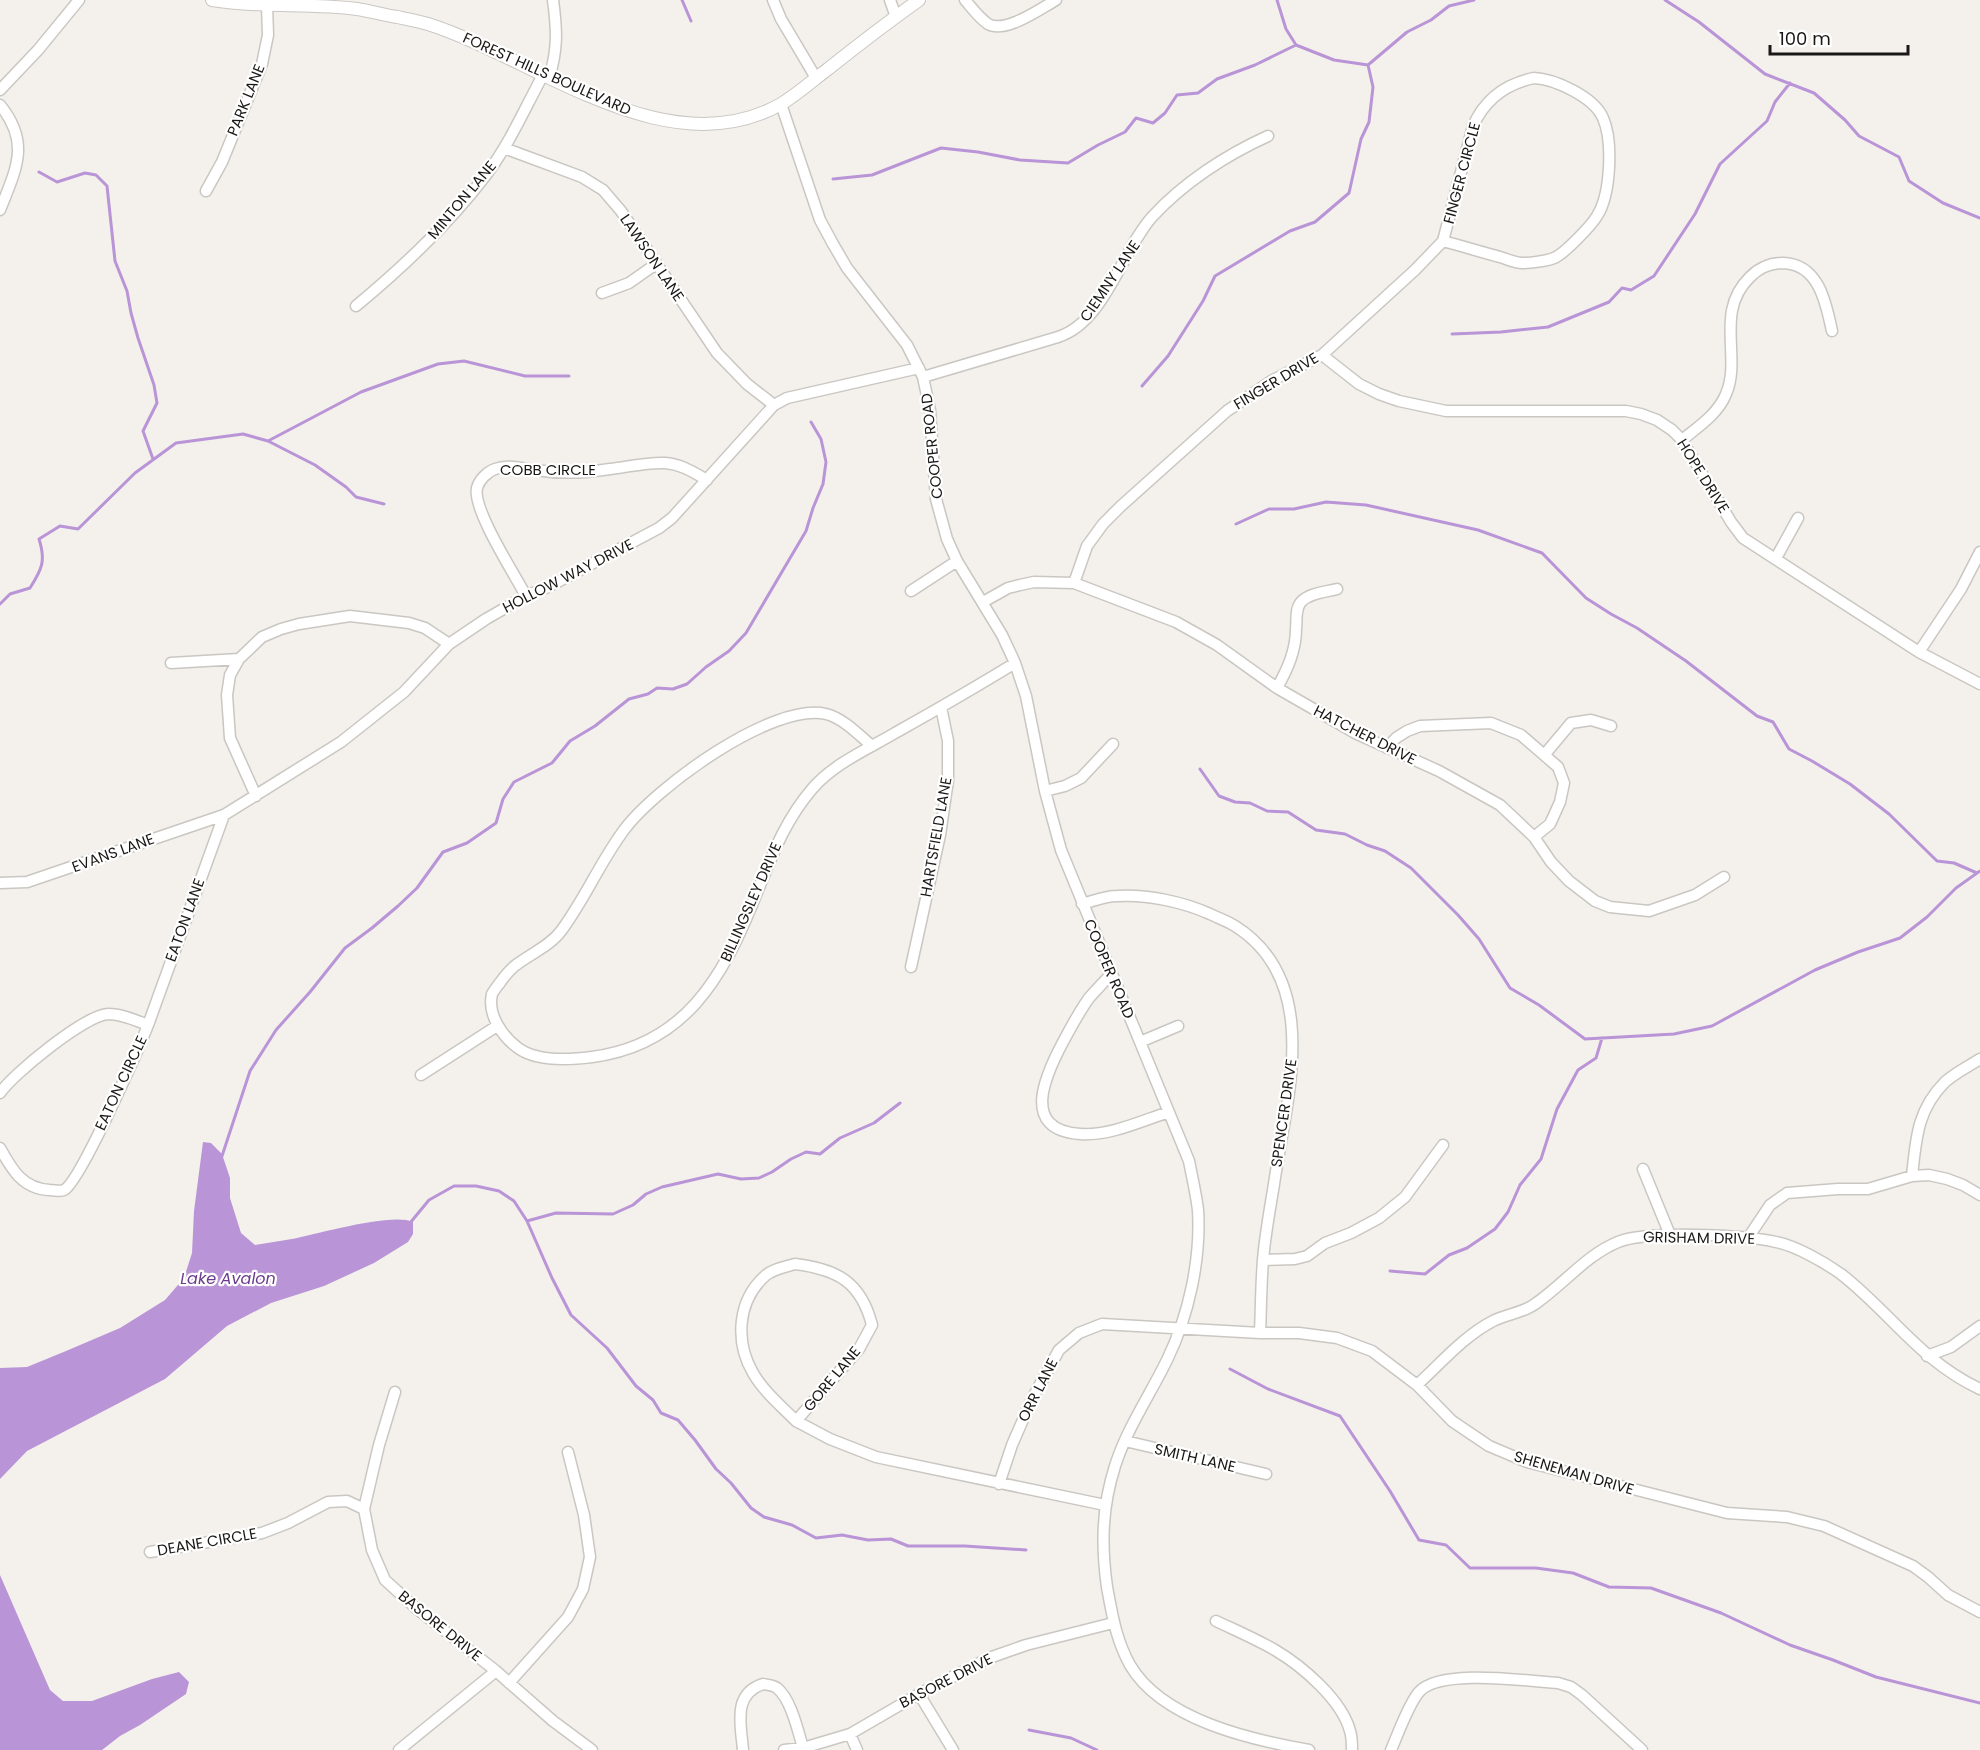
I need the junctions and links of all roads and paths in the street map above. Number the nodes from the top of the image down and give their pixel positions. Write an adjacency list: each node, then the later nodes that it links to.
1 (79, 0): 15 (street)
2 (212, 0): 9 (main road, FOREST HILLS BOULEVARD)
3 (553, 0): 13 (street, MINTON LANE)
4 (773, 0): 14 (street)
5 (890, 0): 12 (street)
6 (919, 0): 12 (main road, FOREST HILLS BOULEVARD)
7 (965, 0): 8 (street)
8 (1056, 0)
9 (235, 2): 10 (main road, FOREST HILLS BOULEVARD)
10 (267, 5): 11 (main road, FOREST HILLS BOULEVARD); 20 (street, PARK LANE)
11 (358, 5): 13 (main road, FOREST HILLS BOULEVARD)
12 (896, 17): 14 (main road, FOREST HILLS BOULEVARD)
13 (546, 76): 16 (main road, FOREST HILLS BOULEVARD); 19 (street, MINTON LANE)
14 (816, 78): 16 (main road, FOREST HILLS BOULEVARD)
15 (0, 90)
16 (781, 104): 28 (street, COOPER ROAD)
17 (0, 105): 21 (street)
18 (1268, 136): 28 (street, CIEMNY LANE)
19 (504, 148): 23 (street, LAWSON LANE); 25 (street, MINTON LANE)
20 (206, 191)
21 (0, 210)
22 (1443, 241): 22 (street, FINGER CIRCLE); 27 (street, FINGER DRIVE)
23 (656, 264): 24 (street); 29 (street, LAWSON LANE)
24 (602, 293)
25 (356, 306)
26 (1832, 331): 30 (street)
27 (1322, 355): 30 (street, HOPE DRIVE); 36 (street, FINGER DRIVE)
28 (921, 373): 29 (street, HOLLOW WAY DRIVE); 35 (street, COOPER ROAD)
29 (774, 405): 31 (street, HOLLOW WAY DRIVE)
30 (1682, 440): 34 (street, HOPE DRIVE)
31 (707, 480): 39 (street, HOLLOW WAY DRIVE); 39 (street, COBB CIRCLE)
32 (1798, 518): 34 (street)
33 (1980, 552): 42 (street)
34 (1776, 558): 42 (street, HOPE DRIVE)
35 (957, 561): 38 (street); 40 (street, COOPER ROAD)
36 (1074, 583): 40 (street, HATCHER DRIVE); 47 (street, HATCHER DRIVE)
37 (1337, 589): 47 (street)
38 (911, 591)
39 (526, 596): 41 (street, HOLLOW WAY DRIVE)
40 (983, 602): 45 (street, COOPER ROAD)
41 (449, 644): 43 (street); 55 (street, HOLLOW WAY DRIVE)
42 (1919, 652): 46 (street, HOPE DRIVE)
43 (239, 659): 44 (street); 55 (street)
44 (171, 663)
45 (1015, 663): 48 (street, BILLINGSLEY DRIVE); 54 (street, COOPER ROAD)
46 (1980, 684)
47 (1276, 688): 52 (street, HATCHER DRIVE)
48 (941, 707): 51 (street, BILLINGSLEY DRIVE); 61 (street, HARTSFIELD LANE)
49 (1611, 726): 53 (street)
50 (1113, 744): 54 (street)
51 (872, 746): 64 (street); 64 (street, BILLINGSLEY DRIVE)
52 (1387, 748): 53 (street); 57 (street, HATCHER DRIVE)
53 (1545, 754): 57 (street)
54 (1045, 791): 60 (street, COOPER ROAD)
55 (255, 796): 56 (street, HOLLOW WAY DRIVE)
56 (224, 815): 59 (street, EVANS LANE); 63 (street, EATON LANE)
57 (1534, 837): 58 (street, HATCHER DRIVE)
58 (1724, 877)
59 (0, 883)
60 (1082, 904): 62 (street, COOPER ROAD); 78 (street, SPENCER DRIVE)
61 (911, 967)
62 (1111, 974): 66 (street, COOPER ROAD); 70 (street)
63 (148, 1025): 69 (street, EATON CIRCLE); 72 (street, EATON CIRCLE)
64 (497, 1026): 68 (street)
65 (1178, 1026): 66 (street)
66 (1140, 1042): 70 (street, COOPER ROAD)
67 (1980, 1059): 74 (street)
68 (421, 1075)
69 (0, 1093)
70 (1169, 1112): 80 (street, COOPER ROAD)
71 (1443, 1145): 78 (street)
72 (0, 1148)
73 (1642, 1169): 76 (street)
74 (1912, 1176): 75 (street); 77 (street)
75 (1980, 1195)
76 (1670, 1235): 77 (street, GRISHAM DRIVE); 83 (street, GRISHAM DRIVE)
77 (1749, 1238): 82 (street, GRISHAM DRIVE)
78 (1263, 1260): 81 (street, SPENCER DRIVE)
79 (1980, 1326): 82 (street)
80 (1180, 1329): 81 (street, SHENEMAN DRIVE); 87 (street, COOPER ROAD); 90 (street, ORR LANE)
81 (1260, 1333): 83 (street, SHENEMAN DRIVE)
82 (1927, 1356): 84 (street, GRISHAM DRIVE)
83 (1417, 1385): 94 (street, SHENEMAN DRIVE)
84 (1980, 1389)
85 (395, 1392): 92 (street, BASORE DRIVE)
86 (796, 1421): 86 (street, GORE LANE); 90 (street, GORE LANE)
87 (1125, 1441): 89 (street, SMITH LANE); 91 (street, COOPER ROAD)
88 (568, 1452): 98 (street)
89 (1266, 1474)
90 (999, 1484): 91 (street, GORE LANE)
91 (1105, 1505): 96 (street, COOPER ROAD)
92 (364, 1509): 93 (street, DEANE CIRCLE); 97 (street, BASORE DRIVE)
93 (150, 1552)
94 (1980, 1612)
95 (1216, 1621): 109 (street)
96 (1113, 1623): 99 (street, BASORE DRIVE); 108 (street, COOPER ROAD)
97 (496, 1671): 98 (street, BASORE DRIVE); 102 (street)
98 (509, 1683): 103 (street, BASORE DRIVE)
99 (919, 1694): 100 (street, BASORE DRIVE); 107 (street)
100 (850, 1734): 101 (street, BASORE DRIVE); 106 (street)
101 (803, 1748): 104 (street); 105 (street, BASORE DRIVE)
102 (399, 1750)
103 (592, 1750)
104 (743, 1750)
105 (784, 1750)
106 (857, 1750)
107 (953, 1750)
108 (1310, 1750)
109 (1352, 1750)
110 (1391, 1750): 111 (street)
111 (1642, 1750)

